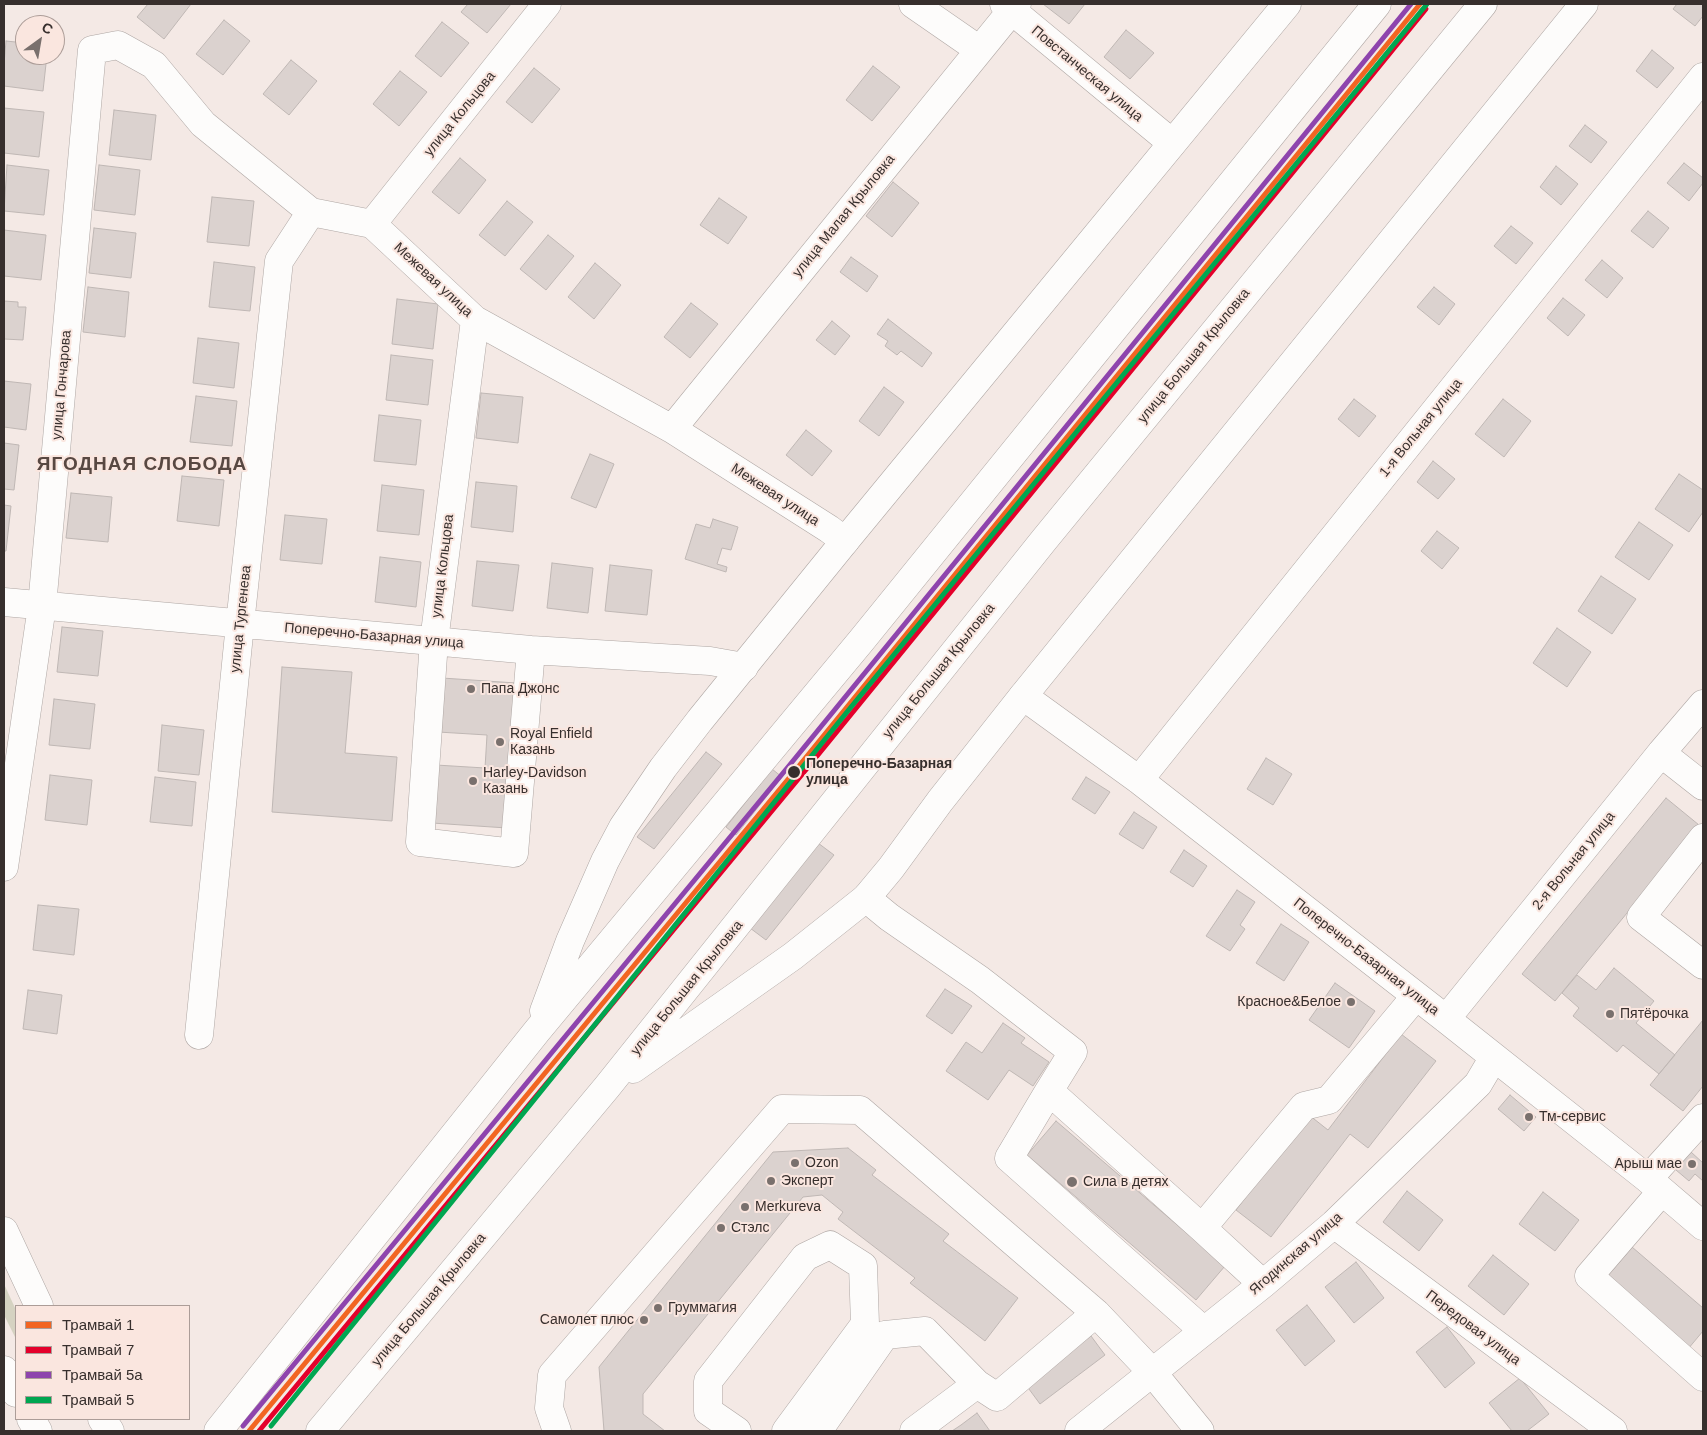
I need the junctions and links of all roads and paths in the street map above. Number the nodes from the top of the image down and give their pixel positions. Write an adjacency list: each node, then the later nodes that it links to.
1 (547, 4): 12 (street, улица Кольцова)
2 (912, 4): 8 (street)
3 (1287, 4): 10 (street)
4 (1377, 4): 33 (street)
5 (1483, 4): 36 (street, улица Большая Крыловка)
6 (1584, 4): 22 (street)
7 (1011, 6): 8 (street, улица Малая Крыловка); 10 (street, Повстанческая улица)
8 (978, 49): 14 (street, улица Малая Крыловка)
9 (1703, 77): 25 (street, 1-я Вольная улица)
10 (1172, 143): 15 (street)
11 (311, 212): 12 (street); 17 (street, улица Гончарова); 18 (street, улица Тургенева)
12 (372, 224): 13 (street, Межевая улица)
13 (475, 320): 14 (street, Межевая улица); 19 (street, улица Кольцова)
14 (672, 428): 15 (street, Межевая улица)
15 (845, 542): 21 (street)
16 (4, 602): 17 (street, Поперечно-Базарная улица)
17 (42, 606): 18 (street, Поперечно-Базарная улица); 28 (street, улица Гончарова)
18 (240, 624): 19 (street, Поперечно-Базарная улица); 34 (street, улица Тургенева)
19 (434, 641): 20 (street, Поперечно-Базарная улица); 20 (street, улица Кольцова)
20 (531, 650): 21 (street, Поперечно-Базарная улица)
21 (744, 667): 33 (street)
22 (1023, 696): 25 (street, Поперечно-Базарная улица); 29 (street)
23 (1703, 704): 24 (street, 2-я Вольная улица)
24 (1661, 753): 26 (street); 32 (street, 2-я Вольная улица)
25 (1138, 780): 31 (street, Поперечно-Базарная улица)
26 (1703, 786)
27 (1703, 838): 30 (street)
28 (4, 867)
29 (866, 898): 36 (street); 37 (street)
30 (1703, 965)
31 (1416, 996): 32 (street, Поперечно-Базарная улица); 42 (street)
32 (1446, 1019): 35 (street, Поперечно-Базарная улица)
33 (537, 1031): 57 (street)
34 (199, 1035)
35 (1494, 1057): 39 (street, Поперечно-Базарная улица); 40 (street, Ягодинская улица)
36 (607, 1087): 58 (street, улица Большая Крыловка)
37 (1050, 1091): 42 (street); 47 (street)
38 (1703, 1118): 39 (street)
39 (1655, 1185): 41 (street, Поперечно-Базарная улица); 50 (street)
40 (1334, 1224): 44 (street, Ягодинская улица); 66 (street, Передовая улица)
41 (1703, 1226)
42 (1202, 1228): 44 (street)
43 (4, 1231): 45 (street)
44 (1263, 1284): 47 (street, Ягодинская улица)
45 (40, 1305)
46 (1096, 1313): 49 (street); 51 (street); 59 (street)
47 (1204, 1331): 49 (street, Ягодинская улица)
48 (4, 1370): 52 (street)
49 (1152, 1372): 64 (street, Ягодинская улица); 65 (street)
50 (1703, 1378)
51 (977, 1384): 62 (street); 63 (street)
52 (15, 1391)
53 (32, 1420): 55 (street)
54 (103, 1420): 56 (street)
55 (38, 1431)
56 (110, 1431)
57 (218, 1431)
58 (320, 1431)
59 (557, 1431)
60 (737, 1431): 61 (street)
61 (786, 1431)
62 (818, 1431)
63 (914, 1431)
64 (1079, 1431)
65 (1200, 1431)
66 (1613, 1431)

